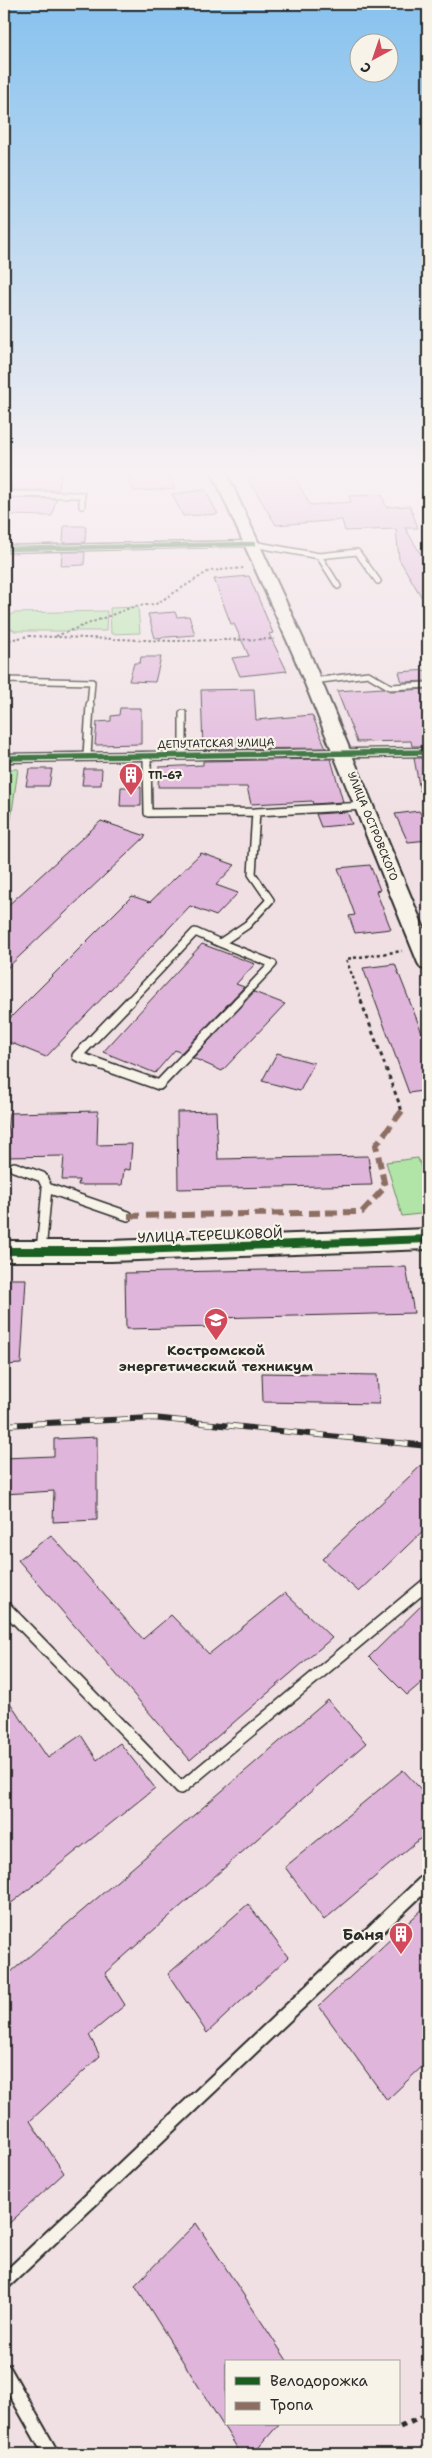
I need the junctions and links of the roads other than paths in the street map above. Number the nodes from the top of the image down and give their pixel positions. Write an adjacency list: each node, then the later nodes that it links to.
1 (272, 587): 3 (main road, УЛИЦА ОСТРОВСКОГО)
2 (4, 680): 9 (lane)
3 (313, 681): 4 (lane); 6 (main road, УЛИЦА ОСТРОВСКОГО)
4 (428, 685)
5 (183, 714): 8 (lane)
6 (344, 752): 7 (street, ДЕПУТАТСКАЯ УЛИЦА); 8 (street, ДЕПУТАТСКАЯ УЛИЦА); 12 (main road, УЛИЦА ОСТРОВСКОГО)
7 (428, 752)
8 (183, 755): 10 (street, ДЕПУТАТСКАЯ УЛИЦА)
9 (87, 756): 10 (street, ДЕПУТАТСКАЯ УЛИЦА); 11 (street, ДЕПУТАТСКАЯ УЛИЦА)
10 (147, 756): 13 (lane)
11 (4, 758)
12 (365, 806): 13 (lane); 15 (main road, УЛИЦА ОСТРОВСКОГО)
13 (256, 812): 14 (lane)
14 (220, 942): 14 (lane)
15 (426, 956)
16 (14, 1167): 17 (lane)
17 (47, 1188): 18 (lane); 21 (lane)
18 (128, 1216)
19 (424, 1242): 21 (main road, УЛИЦА ТЕРЕШКОВОЙ)
20 (4, 1251): 21 (main road, УЛИЦА ТЕРЕШКОВОЙ)
21 (41, 1251)
22 (428, 1583): 23 (lane)
23 (4, 1606)
24 (428, 1880): 25 (lane)
25 (4, 2282)
26 (4, 2371): 27 (lane)
27 (51, 2454)

